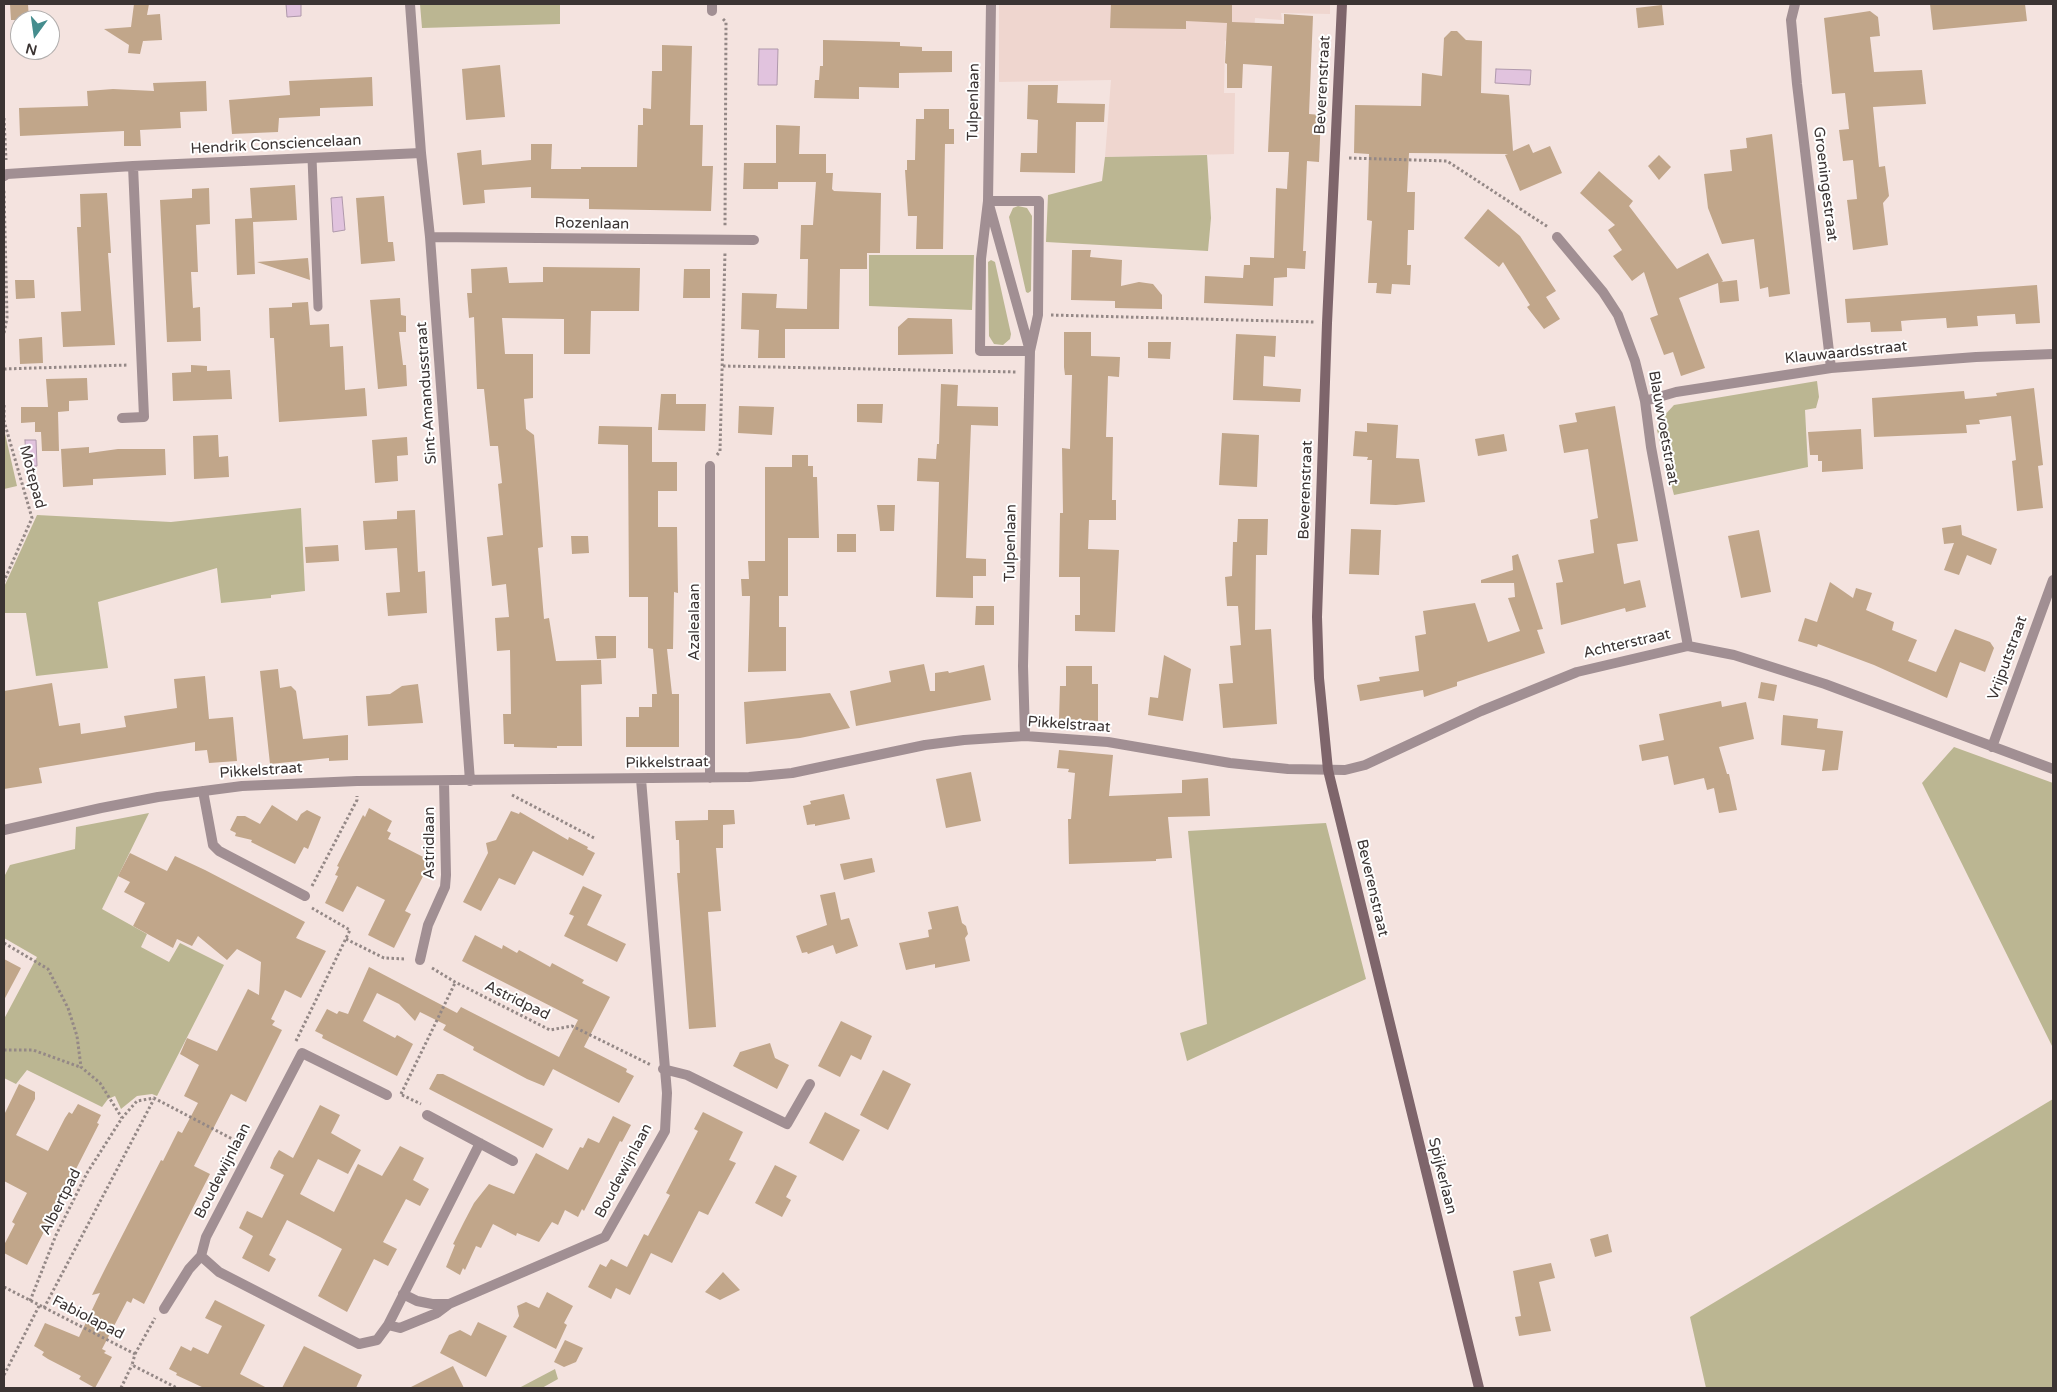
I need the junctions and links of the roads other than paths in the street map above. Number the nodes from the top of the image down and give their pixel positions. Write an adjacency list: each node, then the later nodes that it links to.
1 (410, 4): 5 (street, Sint-Amandusstraat)
2 (991, 4): 9 (street, Tulpenlaan)
3 (1342, 4): 25 (street, Beverenstraat)
4 (1794, 4): 16 (street, Groeningestraat)
5 (421, 153): 6 (street, Hendrik Consciencelaan); 10 (street, Sint-Amandusstraat)
6 (312, 158): 7 (street, Hendrik Consciencelaan); 13 (lane)
7 (133, 166): 8 (street, Hendrik Consciencelaan); 18 (street)
8 (5, 176)
9 (988, 201): 14 (street, Tulpenlaan); 14 (street, Tulpenlaan); 14 (street, Tulpenlaan)
10 (430, 237): 12 (street, Rozenlaan); 29 (street, Sint-Amandusstraat)
11 (1557, 237): 17 (street, Blauwvoetstraat)
12 (754, 240)
13 (318, 308)
14 (1030, 351): 22 (street, Tulpenlaan)
15 (2053, 354): 16 (street, Klauwaardsstraat)
16 (1831, 368): 17 (street, Klauwaardsstraat)
17 (1645, 401): 21 (street, Blauwvoetstraat)
18 (122, 418)
19 (710, 466): 26 (street, Azalealaan)
20 (2053, 580): 23 (street, Vrijputstraat)
21 (1688, 646): 23 (street, Achterstraat); 25 (street, Achterstraat)
22 (1025, 736): 25 (street, Pikkelstraat); 26 (street, Pikkelstraat)
23 (1992, 746): 24 (street, Achterstraat)
24 (2053, 769)
25 (1328, 770): 34 (street, Beverenstraat)
26 (710, 778): 27 (street, Pikkelstraat)
27 (641, 779): 29 (street, Pikkelstraat); 35 (street, Boudewijnlaan)
28 (444, 781): 29 (street, Pikkelstraat); 30 (street, Pikkelstraat); 33 (street, Astridlaan)
29 (470, 781)
30 (203, 790): 31 (street, Pikkelstraat); 32 (street)
31 (4, 830)
32 (305, 896)
33 (420, 960)
34 (1376, 971): 46 (street, Spijkerlaan)
35 (663, 1069): 36 (street); 43 (street, Boudewijnlaan)
36 (810, 1084)
37 (387, 1095): 41 (street, Boudewijnlaan)
38 (427, 1115): 39 (street)
39 (480, 1143): 40 (street); 42 (street)
40 (513, 1161)
41 (201, 1256): 44 (street, Boudewijnlaan); 45 (street)
42 (403, 1294): 43 (street, Boudewijnlaan); 45 (street)
43 (449, 1304): 45 (street, Boudewijnlaan)
44 (164, 1309)
45 (388, 1325)
46 (1479, 1388)

